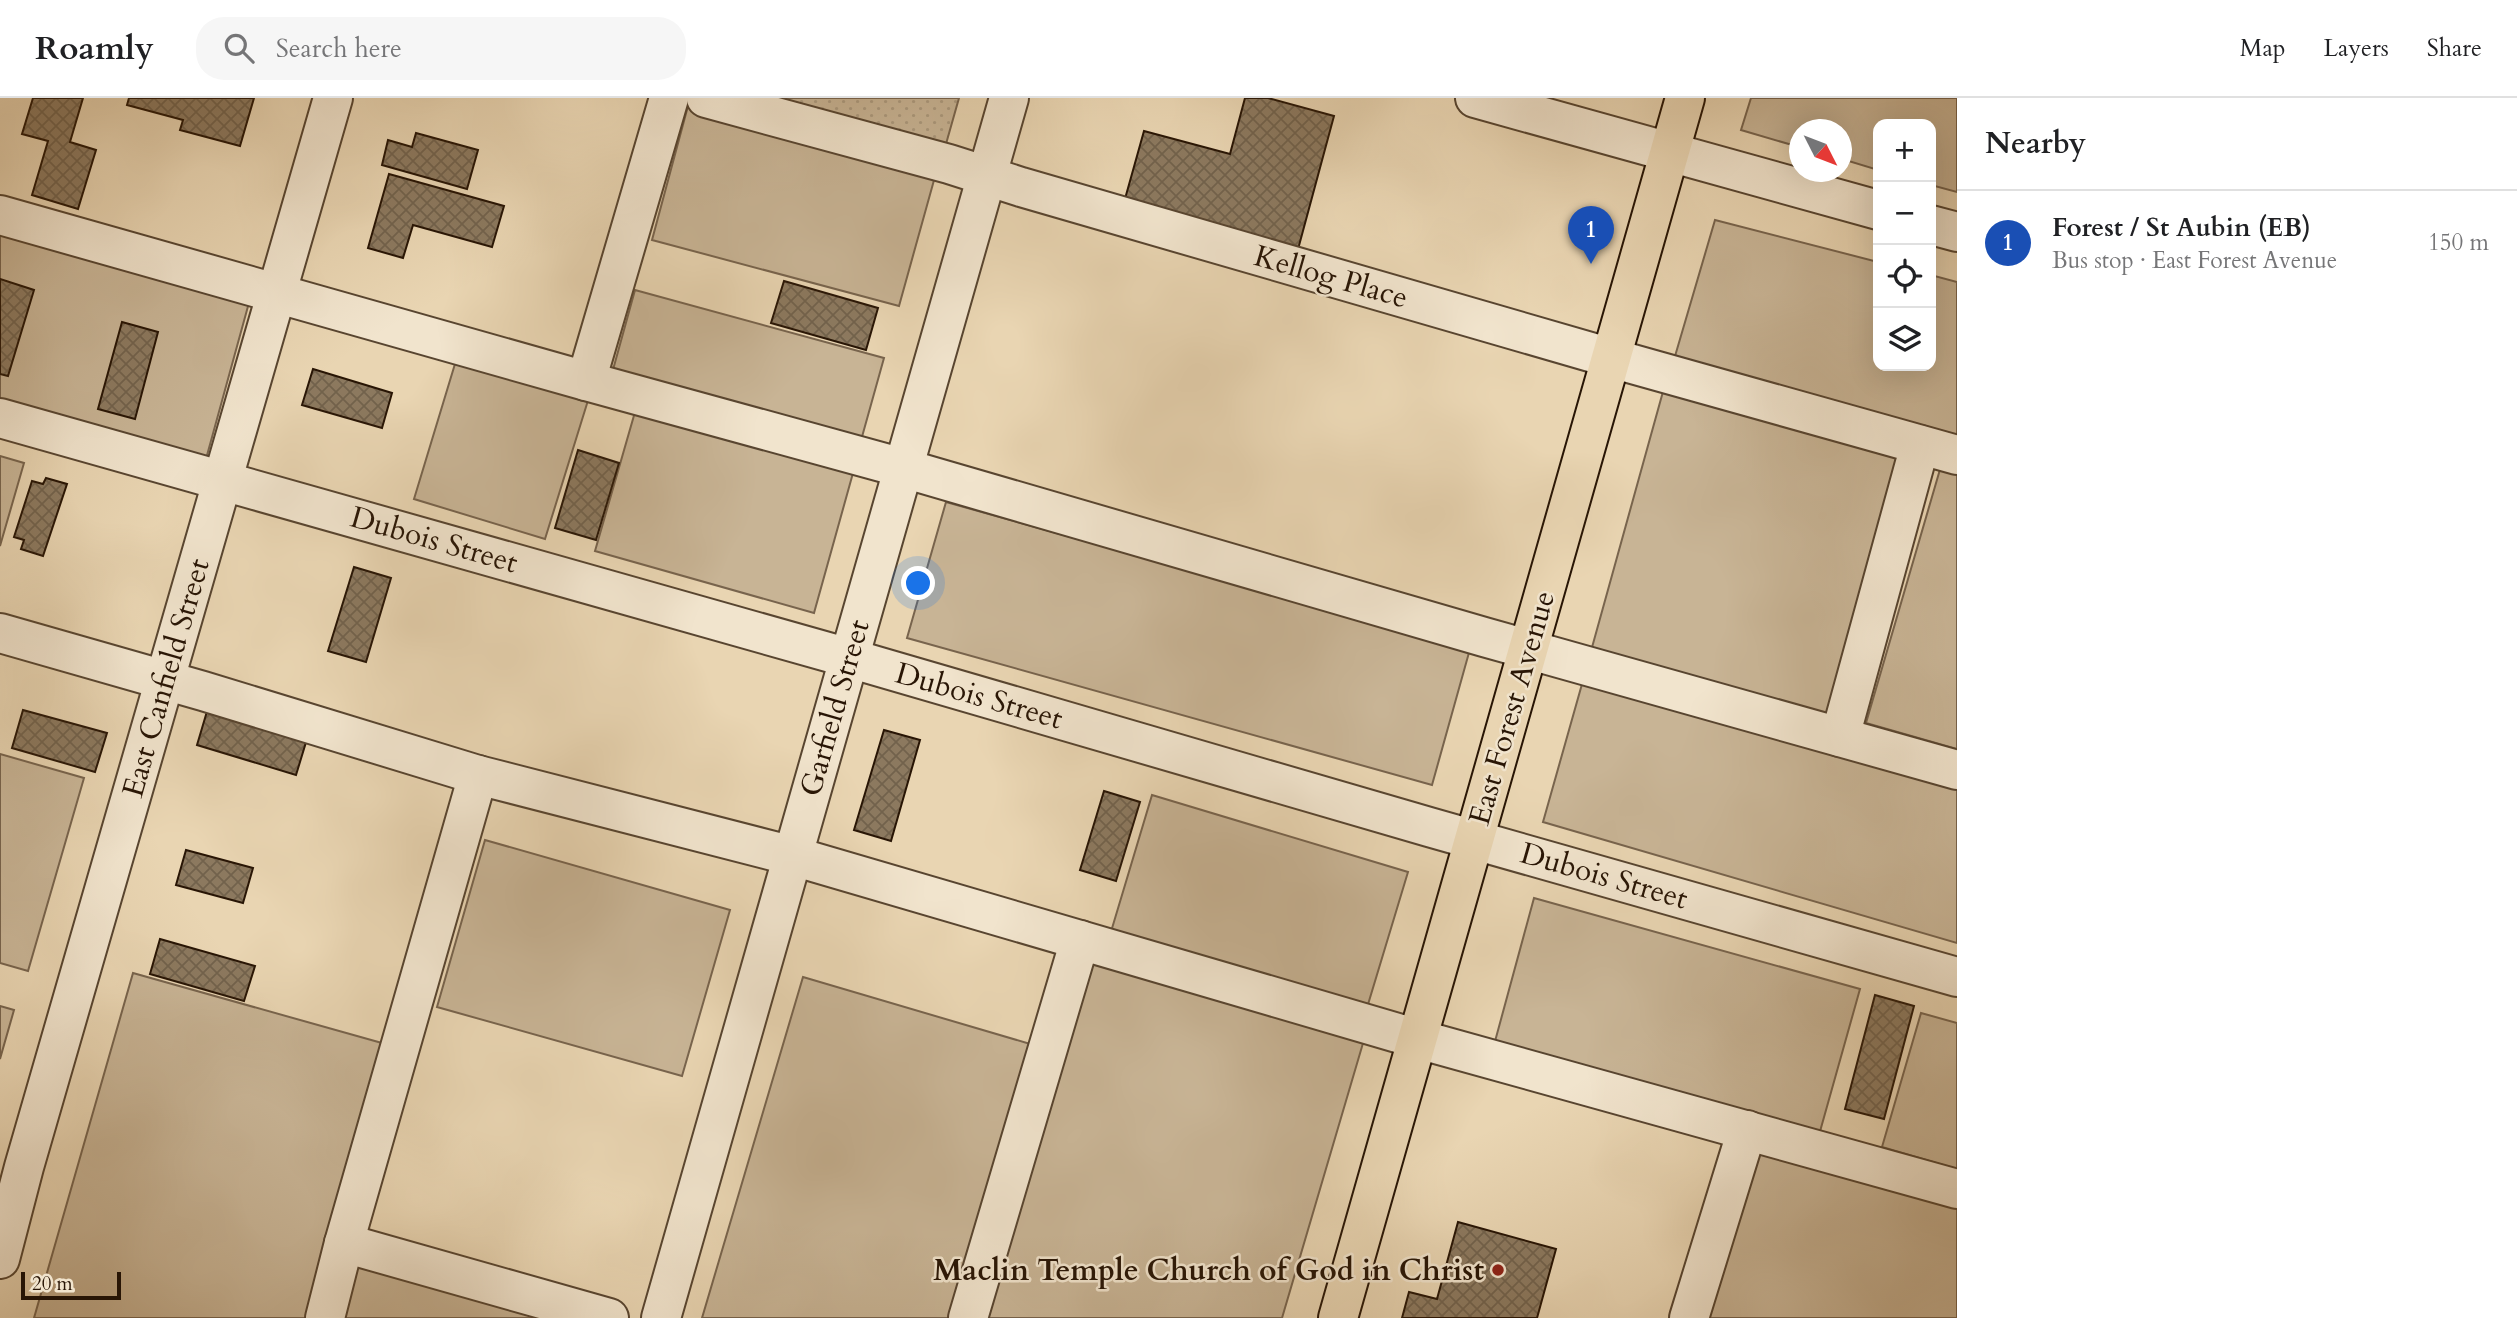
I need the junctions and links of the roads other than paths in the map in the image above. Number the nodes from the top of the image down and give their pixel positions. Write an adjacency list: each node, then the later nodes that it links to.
1 (332, 98): 13 (street, East Canfield Street)
2 (669, 98): 15 (street)
3 (706, 98): 8 (street, Kellog Place)
4 (1009, 98): 8 (street, Garfield Street)
5 (1475, 98): 7 (street)
6 (1685, 98): 7 (main road, East Forest Avenue)
7 (1670, 152): 9 (street); 14 (main road, East Forest Avenue)
8 (987, 176): 14 (street, Kellog Place); 19 (street, Garfield Street)
9 (1873, 209)
10 (0, 215): 13 (street)
11 (1936, 226): 12 (street)
12 (1957, 232)
13 (277, 294): 15 (street); 20 (street, East Canfield Street)
14 (1611, 358): 17 (street, Kellog Place); 22 (main road, East Forest Avenue)
15 (586, 381): 19 (street)
16 (0, 418): 20 (street, Dubois Street)
17 (1920, 445): 18 (street, Kellog Place); 25 (street)
18 (1957, 455)
19 (903, 468): 22 (street); 23 (street, Garfield Street)
20 (224, 481): 23 (street, Dubois Street); 24 (street, East Canfield Street)
21 (0, 633): 24 (street)
22 (1529, 650): 25 (street); 28 (main road, East Forest Avenue)
23 (849, 658): 28 (street, Dubois Street); 29 (street, Garfield Street)
24 (165, 680): 27 (street); 34 (street, East Canfield Street)
25 (1840, 737): 26 (street)
26 (1957, 770)
27 (478, 775): 29 (street); 36 (street)
28 (1476, 840): 31 (street, Dubois Street); 32 (main road, East Forest Avenue)
29 (793, 856): 30 (street); 40 (street, Garfield Street)
30 (1080, 940): 32 (street); 41 (street)
31 (1957, 977)
32 (1418, 1039): 33 (street); 42 (main road, East Forest Avenue)
33 (1746, 1130): 35 (street); 43 (street)
34 (12, 1164): 37 (street, East Canfield Street)
35 (1957, 1189)
36 (344, 1243): 38 (street); 39 (street)
37 (0, 1259)
38 (325, 1318)
39 (609, 1318)
40 (661, 1318)
41 (968, 1318)
42 (1339, 1318)
43 (1689, 1318)

